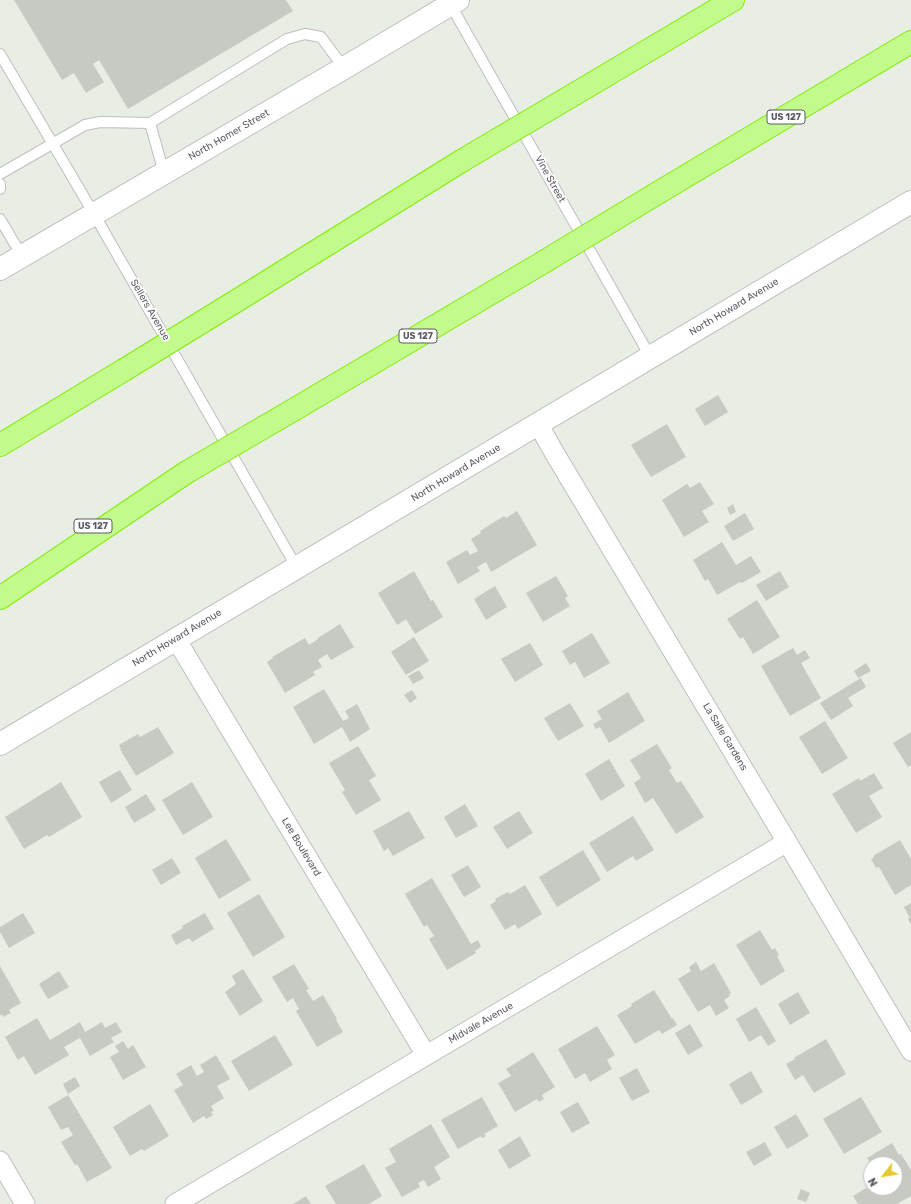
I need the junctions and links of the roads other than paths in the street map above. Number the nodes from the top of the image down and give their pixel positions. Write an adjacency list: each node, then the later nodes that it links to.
1 (733, 0): 18 (highway, bridge)
2 (453, 2): 5 (street, North Homer Street); 17 (lane, Vine Street)
3 (911, 42): 22 (highway, US 127, bridge)
4 (0, 54): 7 (lane, Sellers Avenue)
5 (344, 68): 6 (lane); 8 (street, North Homer Street)
6 (150, 123): 7 (lane); 8 (lane)
7 (52, 143): 9 (lane); 13 (lane, Sellers Avenue)
8 (164, 172): 13 (street, North Homer Street)
9 (0, 174)
10 (0, 184): 11 (lane)
11 (0, 189)
12 (911, 202): 17 (street, North Howard Avenue)
13 (94, 214): 15 (street, North Homer Street); 23 (lane, Sellers Avenue)
14 (0, 219): 15 (lane)
15 (22, 256): 16 (street, North Homer Street)
16 (0, 269)
17 (651, 358): 19 (street, North Howard Avenue)
18 (124, 370): 20 (highway); 21 (highway)
19 (538, 424): 23 (street, North Howard Avenue); 28 (street, La Salle Gardens)
20 (0, 429)
21 (0, 445)
22 (187, 472): 24 (highway, US 127); 25 (highway)
23 (297, 568): 26 (street, North Howard Avenue)
24 (0, 581)
25 (0, 598)
26 (176, 639): 27 (street, North Howard Avenue); 30 (street, Lee Boulevard)
27 (0, 744)
28 (787, 842): 29 (street, La Salle Gardens); 30 (street, Midvale Avenue)
29 (911, 1051)
30 (426, 1055): 33 (street, Midvale Avenue)
31 (0, 1161): 32 (street)
32 (26, 1204)
33 (175, 1204)

